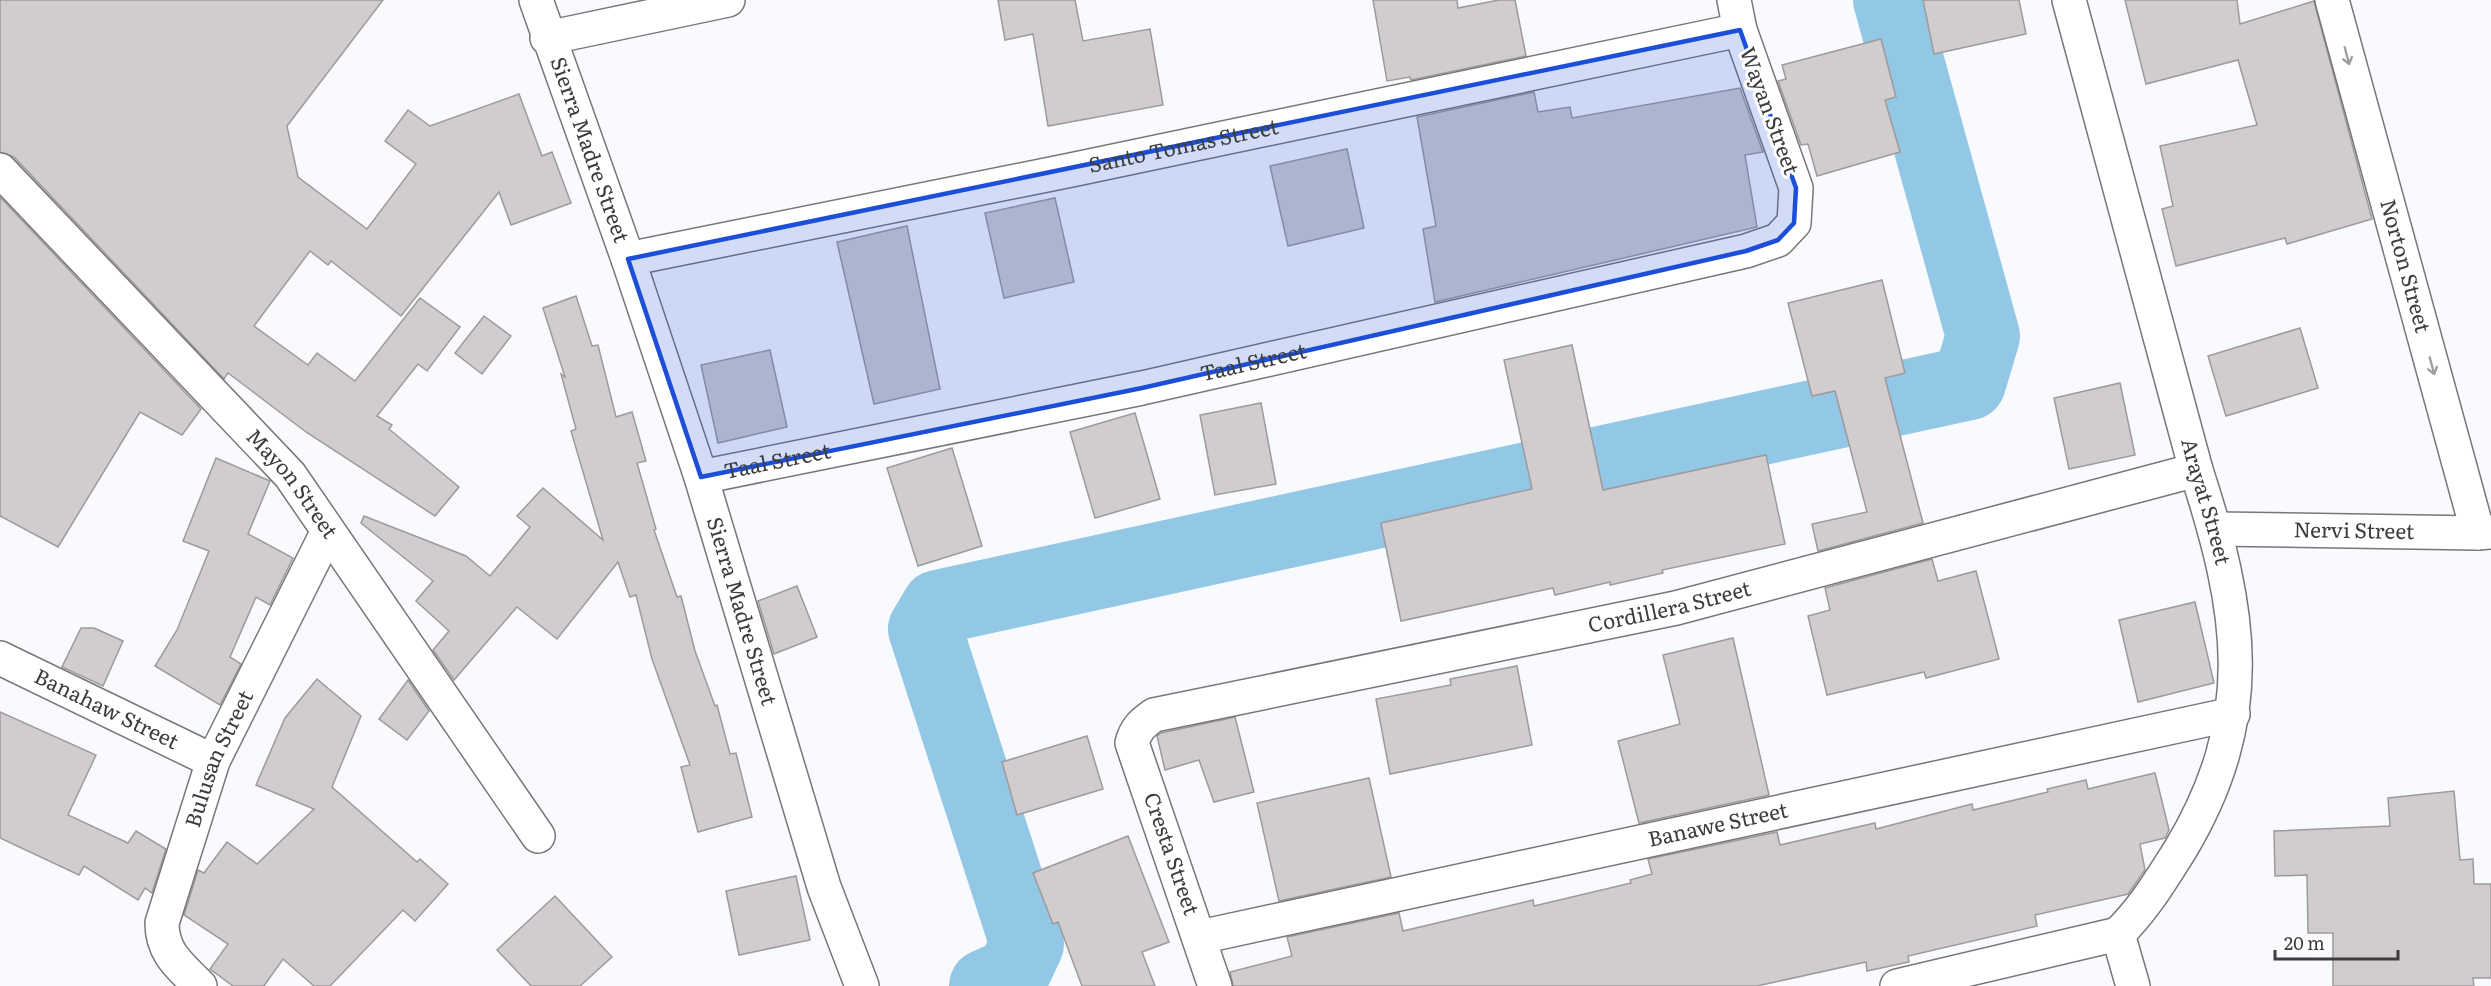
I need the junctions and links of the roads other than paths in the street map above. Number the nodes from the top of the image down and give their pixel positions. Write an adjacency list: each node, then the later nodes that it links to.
1 (536, 0): 6 (street, Sierra Madre Street)
2 (728, 0): 6 (street)
3 (2069, 0): 10 (street, Arayat Street)
4 (2332, 0): 14 (street, Norton Street, one-way to 14)
5 (1737, 15): 8 (street, Wayan Street); 9 (street, Santo Tomas Street)
6 (548, 38): 9 (street, Sierra Madre Street)
7 (0, 170): 13 (street, Mayon Street)
8 (1794, 223): 11 (street, Taal Street)
9 (628, 259): 11 (street, Sierra Madre Street)
10 (2196, 470): 12 (street, Arayat Street); 17 (street, Cordillera Street)
11 (701, 477): 23 (street, Sierra Madre Street)
12 (2216, 530): 14 (street, Nervi Street); 16 (street, Arayat Street)
13 (328, 531): 18 (street, Bulusan Street); 19 (street, Mayon Street)
14 (2484, 532)
15 (0, 658): 18 (street, Banahaw Street)
16 (2234, 714): 20 (street, Arayat Street); 21 (street, Banawe Street)
17 (1141, 724): 21 (street, Cresta Street)
18 (213, 761): 22 (street, Bulusan Street)
19 (538, 836)
20 (2118, 934): 25 (street); 26 (street)
21 (1200, 937): 24 (street, Cresta Street)
22 (200, 986)
23 (862, 986)
24 (1215, 986)
25 (1897, 986)
26 (2133, 986)

